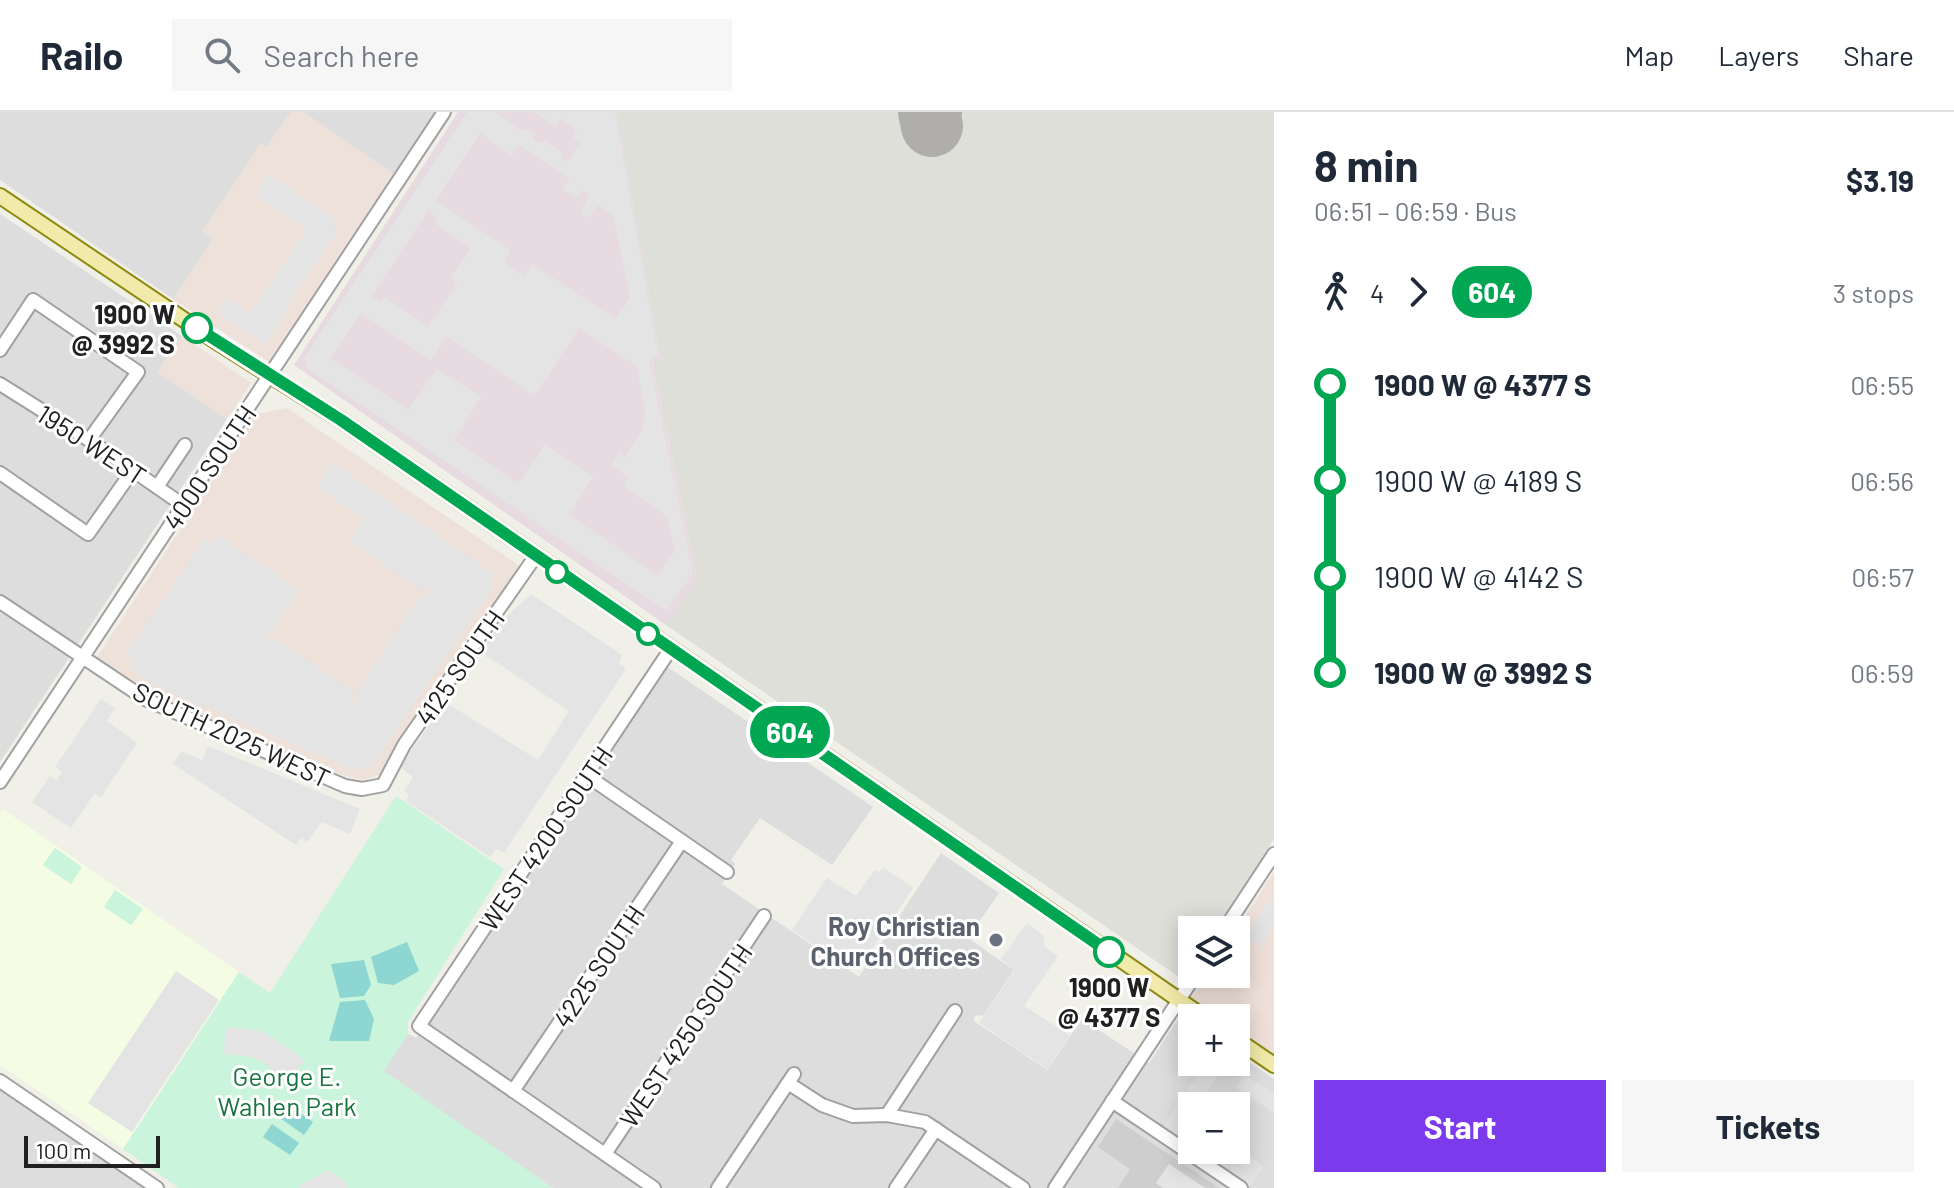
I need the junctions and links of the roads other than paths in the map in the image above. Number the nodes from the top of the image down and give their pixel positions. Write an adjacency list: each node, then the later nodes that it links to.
1 (444, 112): 4 (street, 4000 SOUTH)
2 (0, 196): 4 (main road)
3 (0, 350): 6 (street)
4 (270, 374): 11 (street, 4000 SOUTH); 12 (main road)
5 (0, 384): 6 (street, 1950 WEST)
6 (89, 440): 8 (street, 1950 WEST)
7 (185, 445): 10 (street)
8 (133, 470): 9 (street); 10 (street, 1950 WEST)
9 (0, 473)
10 (157, 487): 11 (street, 1950 WEST)
11 (183, 505): 15 (street, 4000 SOUTH)
12 (535, 557): 14 (main road); 17 (street, 4125 SOUTH)
13 (0, 602): 15 (street, SOUTH 2025 WEST)
14 (670, 650): 16 (street, WEST 4200 SOUTH); 25 (main road)
15 (83, 656): 17 (street, SOUTH 2025 WEST); 18 (street, 4000 SOUTH)
16 (586, 775): 19 (street); 31 (street, WEST 4200 SOUTH)
17 (386, 778)
18 (0, 782)
19 (682, 841): 21 (street); 31 (street, 4225 SOUTH)
20 (1274, 854): 23 (street)
21 (727, 872)
22 (764, 916): 35 (street, WEST 4250 SOUTH)
23 (1233, 916)
24 (1186, 988): 25 (street)
25 (1178, 999): 26 (main road); 32 (street)
26 (1185, 1004)
27 (955, 1011): 33 (street)
28 (1250, 1049): 29 (main road)
29 (1274, 1065)
30 (0, 1081): 37 (street)
31 (513, 1091): 35 (street)
32 (1112, 1101): 36 (street); 42 (street)
33 (887, 1115): 34 (street); 39 (street)
34 (936, 1129): 40 (street); 41 (street)
35 (605, 1154): 38 (street)
36 (1238, 1187)
37 (157, 1188)
38 (654, 1188)
39 (718, 1188)
40 (896, 1188)
41 (1023, 1188)
42 (1055, 1188)

